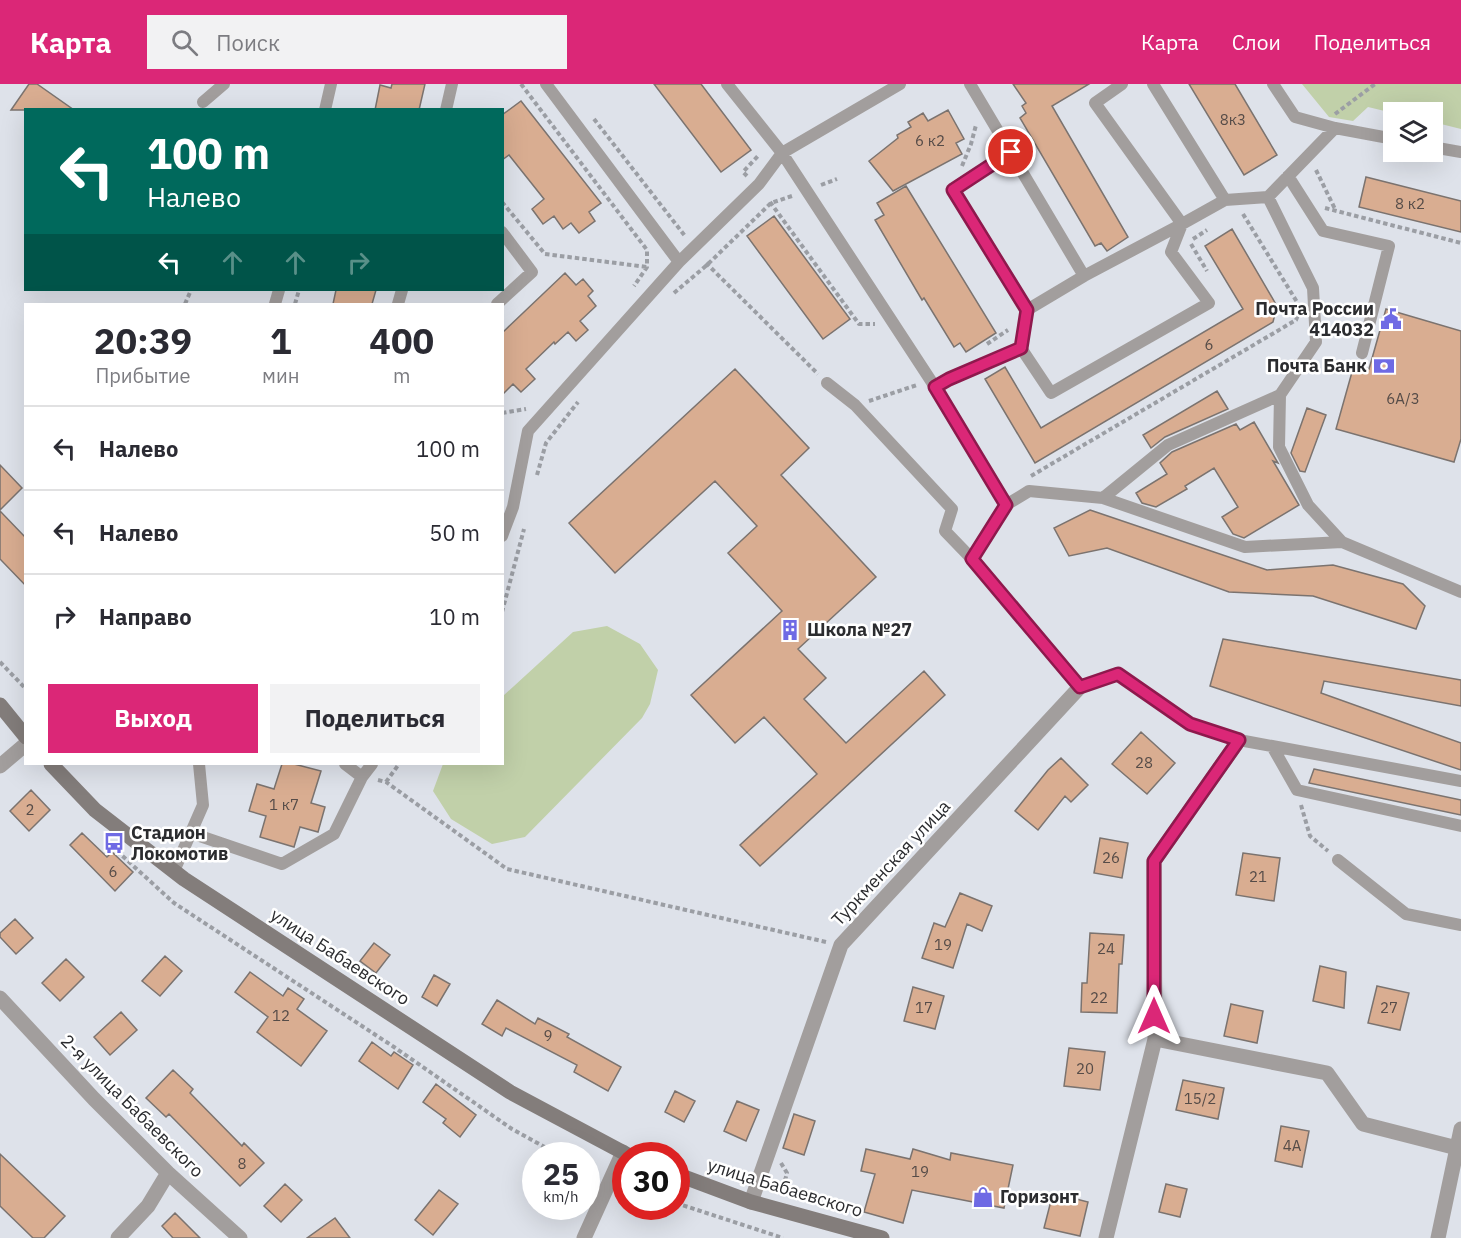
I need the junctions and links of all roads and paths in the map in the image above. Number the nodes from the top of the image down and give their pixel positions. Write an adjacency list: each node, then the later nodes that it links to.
1 (224, 84): 12 (lane)
2 (331, 84): 13 (lane)
3 (452, 84): 14 (lane)
4 (521, 84): 28 (path)
5 (546, 84): 36 (lane)
6 (727, 84): 21 (lane)
7 (900, 84): 21 (lane)
8 (970, 84): 18 (lane)
9 (1122, 84): 32 (lane)
10 (1153, 84): 26 (lane)
11 (1273, 84): 15 (lane)
12 (203, 102)
13 (325, 108)
14 (446, 108)
15 (1335, 128): 16 (lane); 22 (lane)
16 (1383, 137)
17 (1443, 149): 19 (lane)
18 (1011, 152): 37 (lane); 41 (lane)
19 (1461, 152)
20 (761, 153): 24 (path)
21 (782, 153): 24 (lane); 47 (lane)
22 (1308, 155): 23 (lane); 30 (path)
23 (1288, 176): 25 (lane); 29 (lane)
24 (756, 187): 27 (path); 36 (lane)
25 (1268, 197): 26 (lane); 48 (lane)
26 (1225, 200): 32 (lane)
27 (771, 203): 39 (path); 42 (path)
28 (504, 204)
29 (1306, 204): 30 (path); 44 (lane)
30 (1335, 209): 35 (path)
31 (1240, 210): 52 (path)
32 (1182, 224): 37 (lane); 43 (lane)
33 (1210, 229): 38 (path)
34 (504, 235): 40 (lane)
35 (1461, 243)
36 (679, 262): 56 (lane)
37 (1084, 276): 41 (lane)
38 (1211, 277)
39 (670, 296)
40 (498, 303)
41 (1027, 310): 43 (lane)
42 (879, 324)
43 (1021, 348): 47 (lane)
44 (1362, 352)
45 (912, 376): 50 (path)
46 (827, 383): 50 (lane)
47 (935, 387): 54 (lane)
48 (1280, 395): 53 (lane); 57 (lane)
49 (581, 398): 51 (path)
50 (855, 405): 58 (lane)
51 (537, 476)
52 (1022, 481)
53 (1103, 498): 54 (lane); 57 (lane)
54 (1006, 505): 58 (lane)
55 (526, 520): 60 (path)
56 (504, 531)
57 (1342, 542): 59 (lane)
58 (972, 559): 63 (lane)
59 (1461, 592)
60 (504, 604)
61 (0, 662): 62 (path)
62 (24, 687)
63 (1080, 687): 66 (lane); 85 (street, Туркменская улица)
64 (0, 705): 65 (main road)
65 (24, 735)
66 (1239, 740): 68 (lane); 87 (street)
67 (24, 746): 74 (street)
68 (1272, 746): 77 (lane); 78 (lane)
69 (52, 765): 83 (main road, улица Бабаевского)
70 (199, 765): 80 (lane)
71 (346, 765): 75 (lane)
72 (371, 765): 75 (lane)
73 (398, 765): 76 (path)
74 (0, 766)
75 (362, 777): 76 (path); 80 (lane)
76 (386, 782): 85 (path)
77 (1461, 782)
78 (1297, 790): 79 (lane); 82 (path)
79 (1461, 826)
80 (191, 833): 83 (lane)
81 (112, 847): 89 (path)
82 (1338, 860): 84 (lane)
83 (174, 871): 91 (main road, улица Бабаевского)
84 (1461, 925)
85 (841, 945): 90 (street, Туркменская улица)
86 (0, 998): 93 (street, 2-я улица Бабаевского)
87 (1155, 1039): 92 (street); 105 (street)
88 (1461, 1129): 92 (street)
89 (535, 1142)
90 (771, 1145): 96 (street, Туркменская улица); 98 (path)
91 (612, 1147)
92 (1457, 1148): 106 (street)
93 (168, 1173): 100 (street); 101 (street, 2-я улица Бабаевского)
94 (690, 1179): 96 (main road, улица Бабаевского)
95 (612, 1181): 102 (street)
96 (751, 1202): 98 (main road, улица Бабаевского)
97 (690, 1208): 99 (path)
98 (778, 1209): 99 (path); 104 (main road, улица Бабаевского)
99 (772, 1234): 103 (path)
100 (118, 1238)
101 (240, 1238)
102 (584, 1238)
103 (783, 1238)
104 (882, 1238)
105 (1106, 1238)
106 (1438, 1238)

